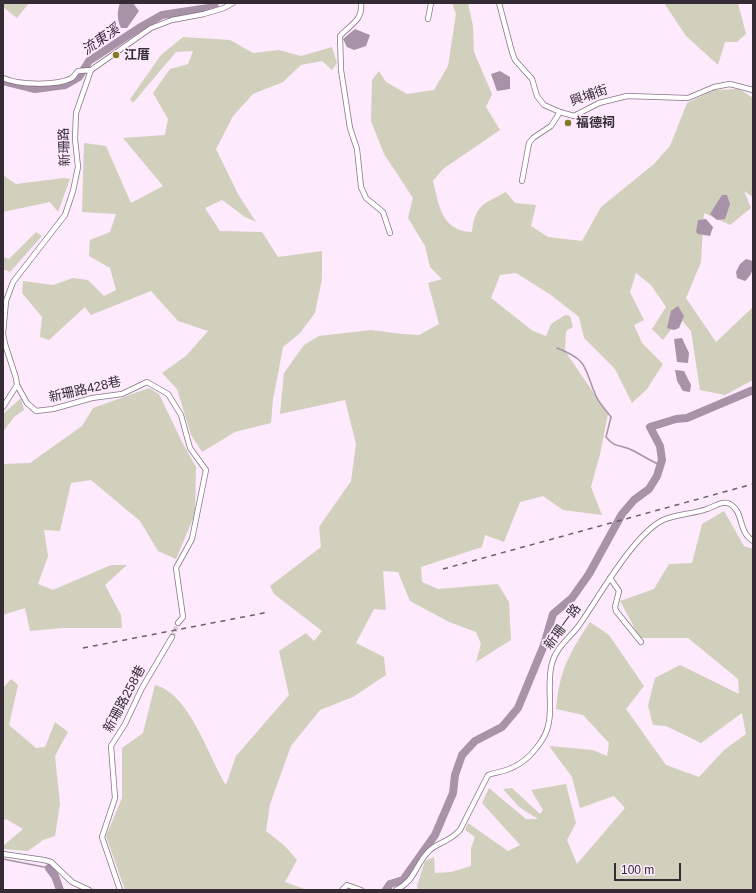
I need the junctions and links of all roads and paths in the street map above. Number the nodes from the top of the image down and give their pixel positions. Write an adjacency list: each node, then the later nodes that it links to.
1 (233, 3): 6 (street)
2 (361, 3): 11 (street)
3 (431, 3): 5 (street)
4 (499, 3): 9 (street, 興埔街)
5 (428, 19)
6 (89, 70): 7 (street); 12 (street, 新珊路)
7 (3, 78)
8 (753, 90): 9 (street, 興埔街)
9 (560, 112): 10 (street)
10 (522, 181)
11 (390, 233)
12 (17, 385): 13 (street); 16 (street, 新珊路428巷)
13 (3, 406)
14 (753, 541): 15 (street, 新珊一路)
15 (610, 578): 18 (street); 24 (street, 新珊一路)
16 (178, 623)
17 (172, 637): 21 (street, 新珊路258巷)
18 (641, 642)
19 (3, 854): 20 (street)
20 (89, 890)
21 (120, 890)
22 (342, 890): 23 (street)
23 (361, 890)
24 (396, 890)

